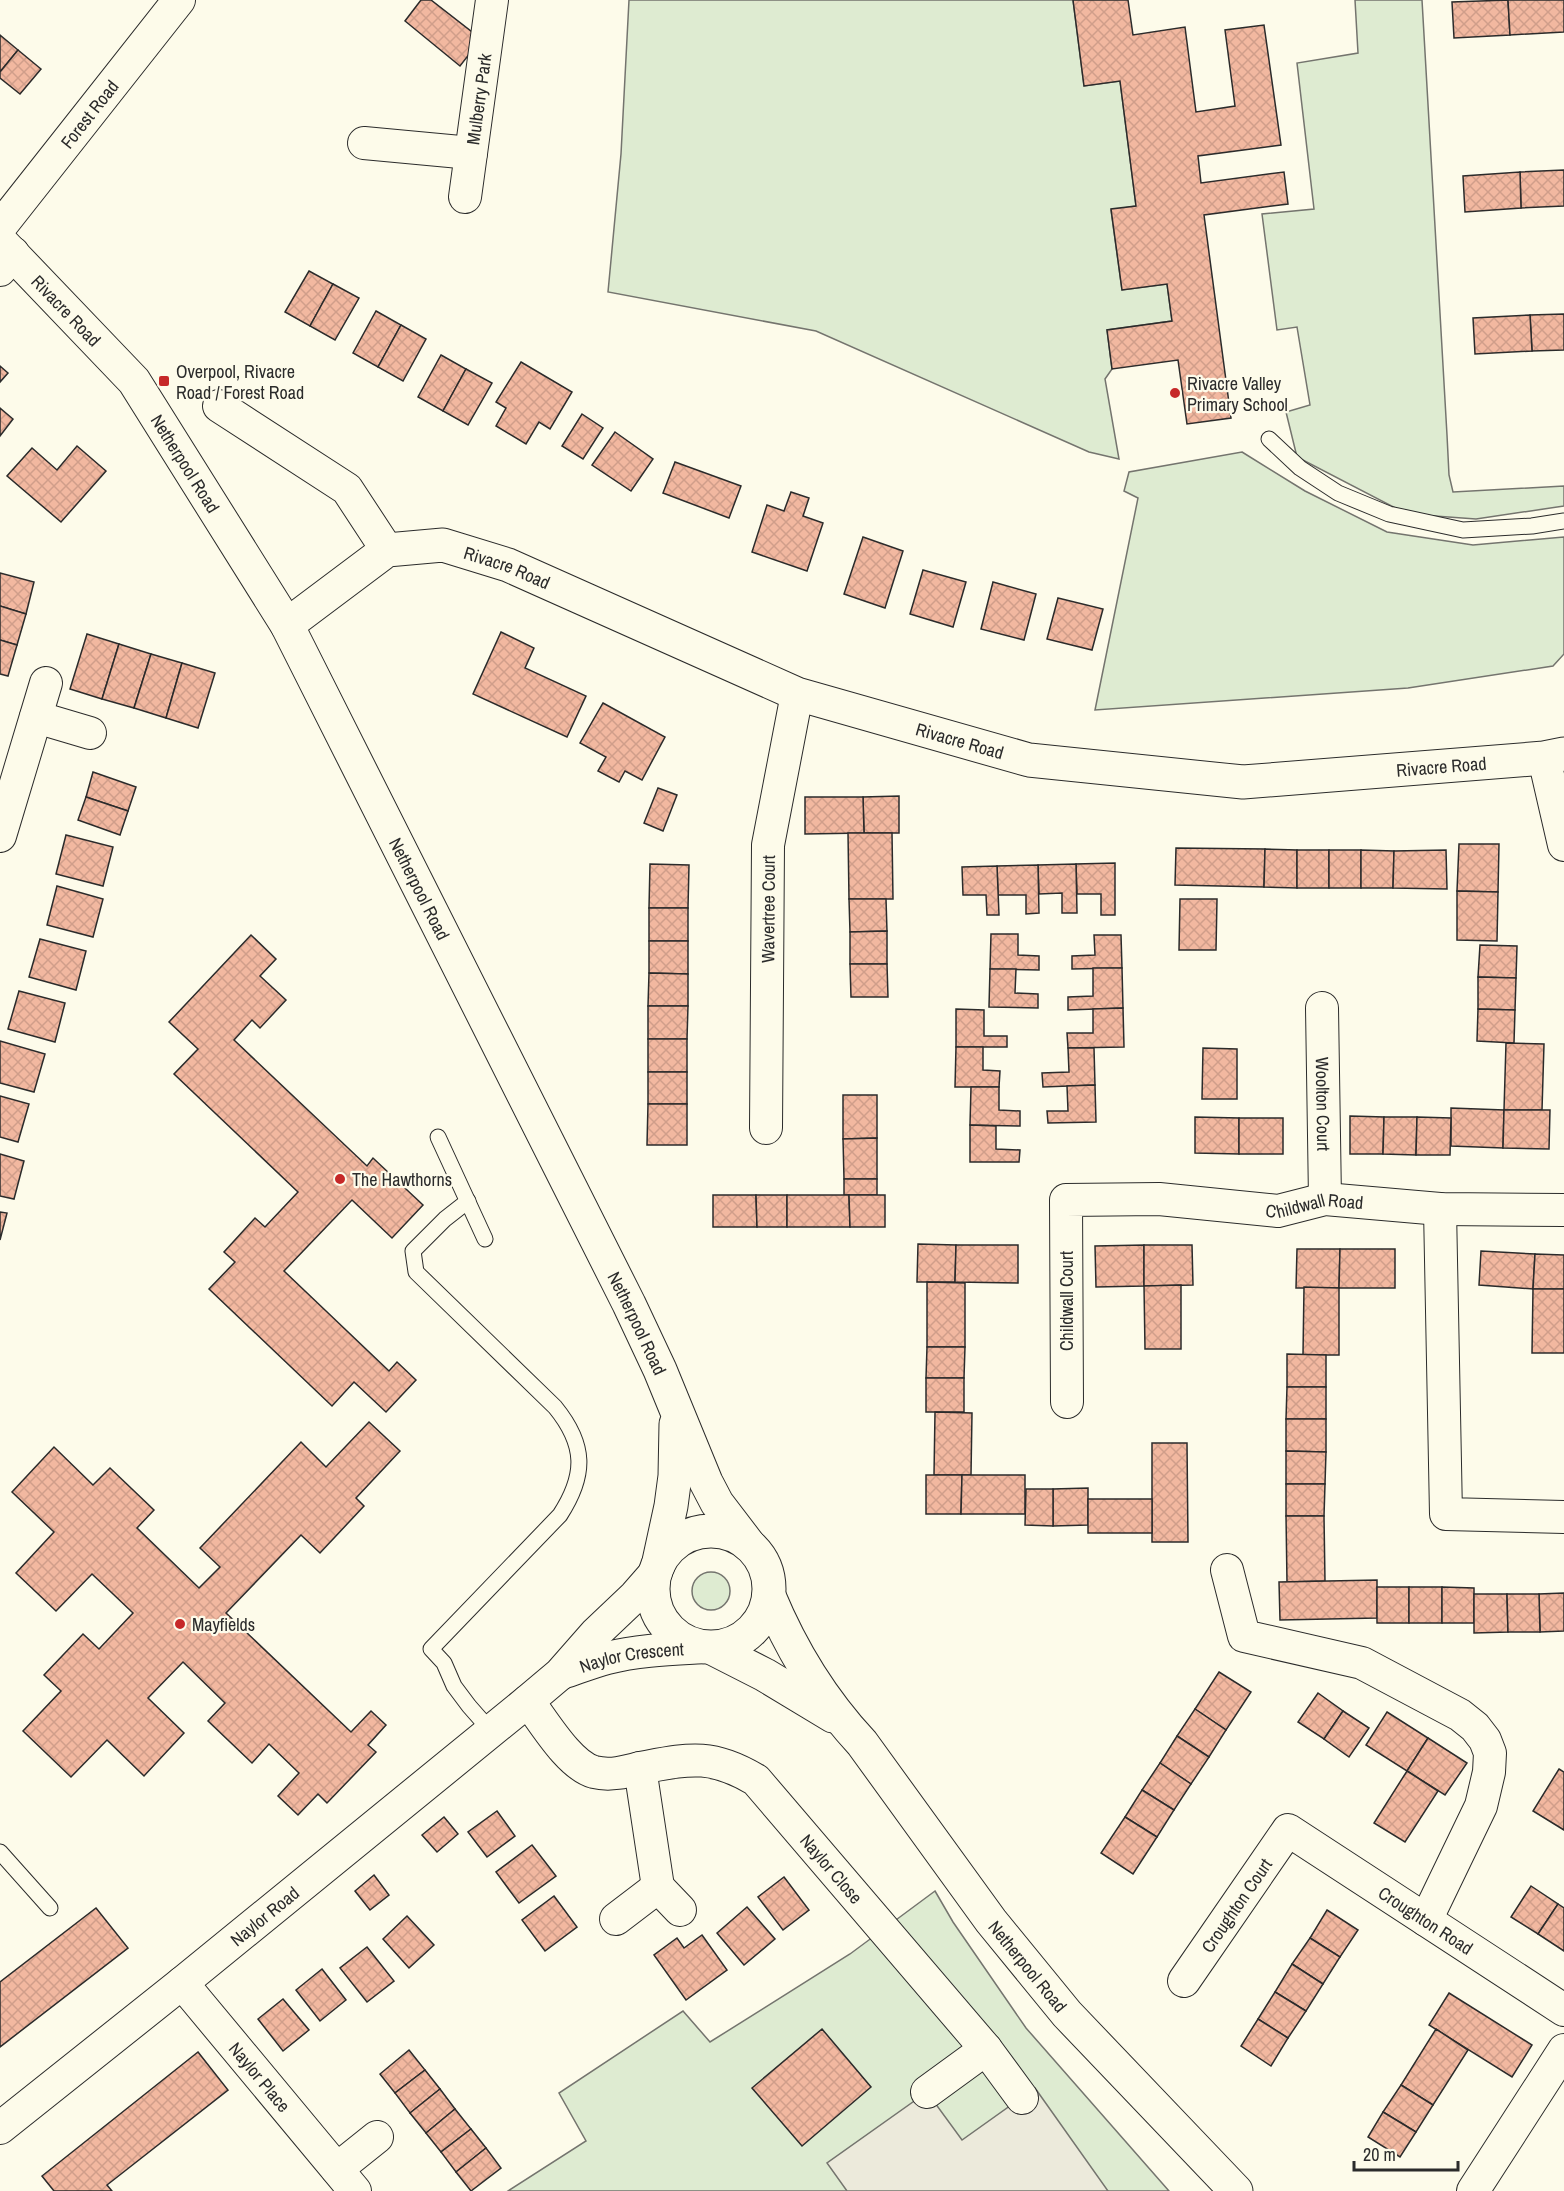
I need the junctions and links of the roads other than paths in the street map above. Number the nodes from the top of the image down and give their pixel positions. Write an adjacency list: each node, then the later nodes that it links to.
1 (179, 0): 6 (street, Forest Road)
2 (492, 0): 4 (street, Mulberry Park)
3 (364, 143): 4 (street)
4 (471, 153): 5 (street, Mulberry Park)
5 (465, 197)
6 (3, 248): 7 (main road, Rivacre Road)
7 (134, 381): 12 (main road, Netherpool Road)
8 (219, 406): 11 (street)
9 (1269, 438): 10 (lane)
10 (1564, 521)
11 (387, 550): 12 (main road); 14 (main road, Rivacre Road)
12 (287, 625): 30 (main road, Netherpool Road)
13 (46, 683): 15 (street)
14 (797, 694): 17 (main road, Rivacre Road); 21 (street, Wavertree Court)
15 (36, 717): 16 (street); 18 (street)
16 (90, 733)
17 (1554, 756): 19 (street)
18 (0, 836)
19 (1564, 845)
20 (1322, 1008): 23 (street, Woolton Court)
21 (766, 1128)
22 (438, 1137): 25 (lane)
23 (1325, 1199): 24 (street, Childwall Road); 26 (street, Childwall Road)
24 (1066, 1200): 29 (street, Childwall Court)
25 (468, 1201): 28 (lane); 40 (lane)
26 (1440, 1209): 27 (street, Childwall Road); 31 (street)
27 (1564, 1210)
28 (485, 1239)
29 (1067, 1402)
30 (676, 1413): 32 (main road, Netherpool Road); 33 (main road, Netherpool Road)
31 (1564, 1517)
32 (749, 1545): 33 (main road); 35 (main road)
33 (657, 1569): 36 (main road); 37 (street, Naylor Crescent)
34 (1227, 1570): 48 (street)
35 (769, 1596): 36 (main road); 39 (main road, Netherpool Road)
36 (708, 1648): 37 (street, Naylor Crescent); 39 (main road, Netherpool Road)
37 (560, 1674): 38 (street, Naylor Crescent)
38 (528, 1701): 40 (street, Naylor Road); 41 (street, Naylor Close)
39 (842, 1722): 59 (main road, Netherpool Road)
40 (491, 1731): 50 (street, Naylor Road)
41 (640, 1768): 44 (street); 52 (street, Naylor Close)
42 (1288, 1830): 48 (street, Croughton Road); 49 (street, Croughton Court)
43 (0, 1852): 45 (lane)
44 (658, 1887): 46 (street); 47 (street)
45 (50, 1908)
46 (680, 1910)
47 (616, 1919)
48 (1426, 1920): 51 (street, Croughton Road)
49 (1185, 1980)
50 (182, 1983): 56 (street, Naylor Road); 58 (street, Naylor Place)
51 (1564, 2010)
52 (986, 2049): 54 (street); 55 (street, Naylor Close)
53 (1564, 2050): 60 (street)
54 (927, 2092)
55 (1022, 2098)
56 (0, 2128)
57 (377, 2137): 58 (street, Naylor Place)
58 (346, 2180)
59 (1236, 2191)
60 (1473, 2191)

